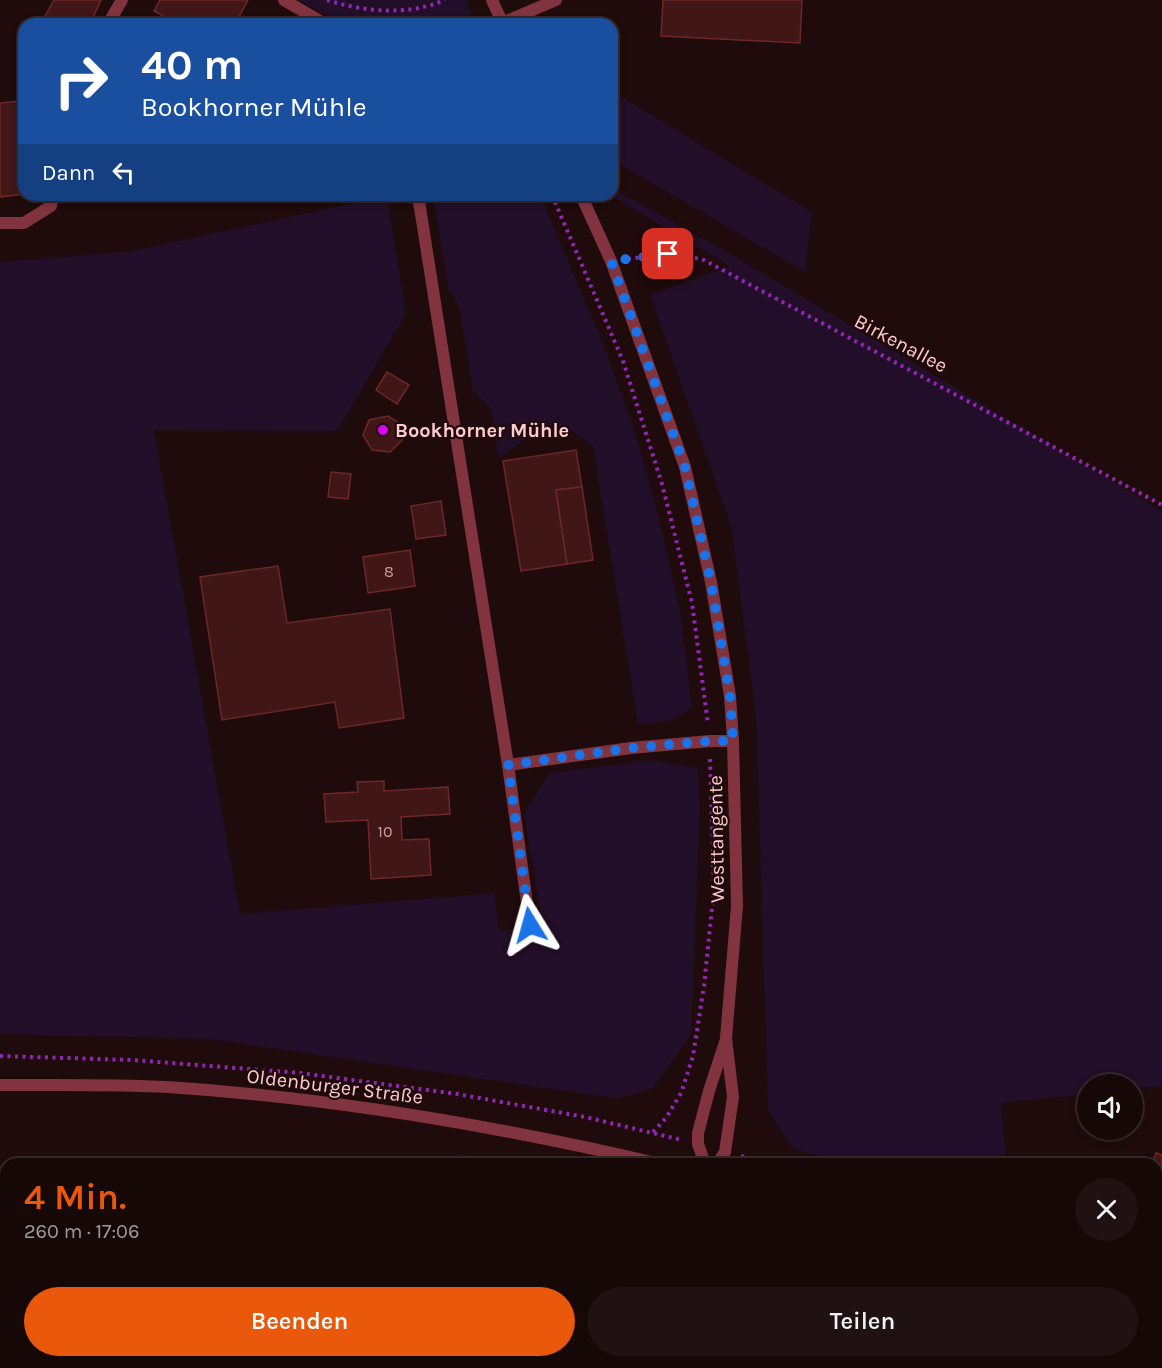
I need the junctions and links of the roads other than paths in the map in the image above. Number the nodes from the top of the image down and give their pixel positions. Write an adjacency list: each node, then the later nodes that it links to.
1 (122, 0): 5 (street)
2 (284, 0): 6 (street)
3 (492, 0): 7 (street)
4 (556, 0): 8 (street)
5 (112, 18)
6 (315, 18)
7 (499, 18)
8 (515, 18)
9 (51, 201): 12 (street)
10 (419, 201): 14 (street)
11 (584, 201): 13 (street, Westtangente)
12 (0, 224)
13 (733, 741): 14 (street); 16 (street, Westtangente)
14 (508, 765): 15 (street)
15 (530, 925)
16 (726, 1038): 19 (street, Westtangente); 20 (street, Westtangente)
17 (0, 1085): 18 (street, Oldenburger Straße)
18 (635, 1158)
19 (703, 1158)
20 (721, 1158)

